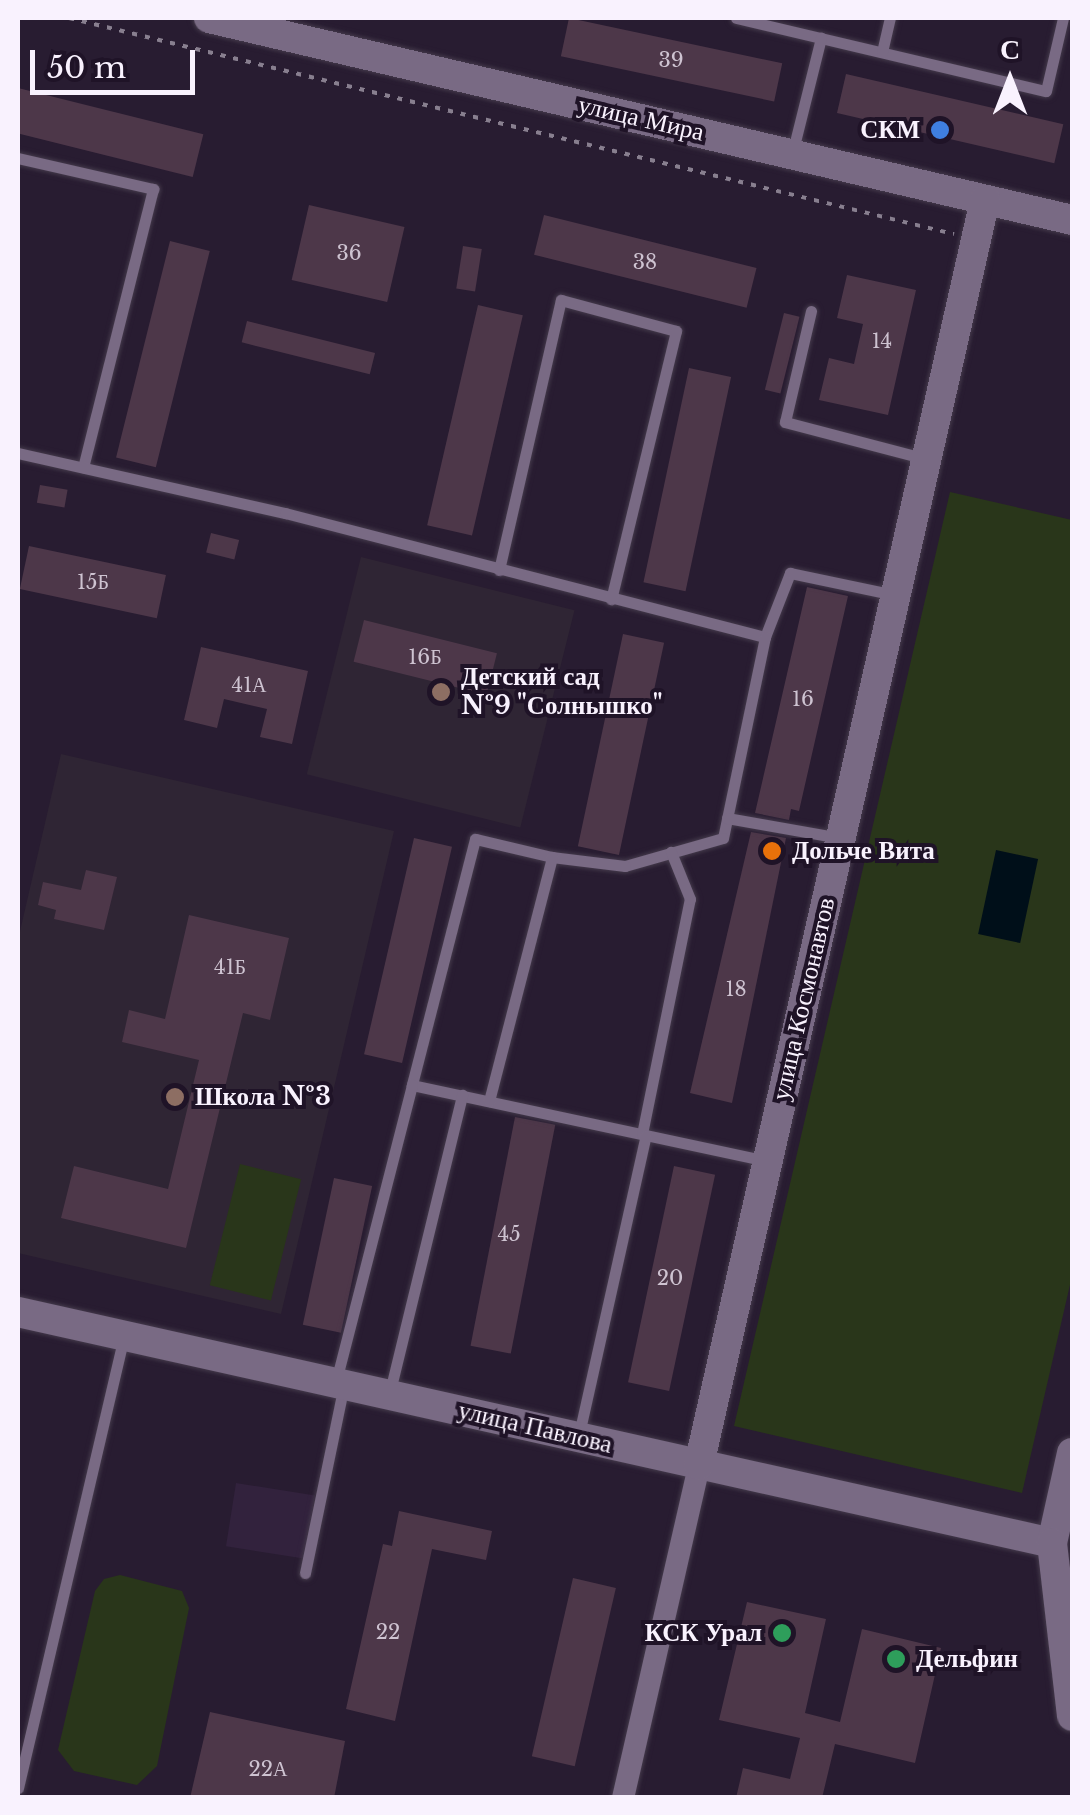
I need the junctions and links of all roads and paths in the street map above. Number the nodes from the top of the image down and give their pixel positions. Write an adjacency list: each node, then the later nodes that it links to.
1 (69, 18): 13 (path)
2 (209, 18): 6 (street, улица Мира)
3 (736, 18): 7 (lane)
4 (890, 18): 8 (lane)
5 (1063, 18): 8 (lane)
6 (256, 23): 9 (street, улица Мира)
7 (821, 38): 8 (lane); 9 (lane)
8 (882, 52)
9 (792, 154): 11 (street, улица Мира)
10 (18, 158): 17 (lane)
11 (985, 200): 12 (street, улица Мира); 13 (street, улица Космонавтов)
12 (1072, 220)
13 (976, 239): 16 (street, улица Космонавтов)
14 (810, 310): 16 (lane)
15 (18, 453): 17 (lane)
16 (926, 459): 19 (street, улица Космонавтов)
17 (83, 468): 18 (lane)
18 (499, 570): 20 (lane); 20 (lane)
19 (895, 596): 21 (lane); 23 (street, улица Космонавтов)
20 (611, 599): 21 (lane)
21 (765, 638): 22 (lane)
22 (727, 818): 23 (lane); 24 (lane)
23 (840, 838): 30 (street, улица Космонавтов)
24 (671, 852): 25 (lane); 29 (lane)
25 (552, 856): 26 (lane); 28 (lane)
26 (412, 1085): 27 (lane); 33 (lane)
27 (462, 1095): 28 (lane); 34 (lane)
28 (490, 1101): 29 (lane)
29 (644, 1135): 30 (lane); 35 (lane)
30 (767, 1162): 37 (street, улица Космонавтов)
31 (18, 1312): 32 (street, улица Павлова)
32 (124, 1336): 33 (street, улица Павлова); 42 (lane)
33 (340, 1384): 34 (street, улица Павлова); 39 (lane)
34 (389, 1395): 35 (street, улица Павлова)
35 (578, 1438): 37 (street, улица Павлова)
36 (1072, 1453): 38 (street)
37 (698, 1465): 38 (street, улица Павлова); 43 (street, улица Космонавтов)
38 (1052, 1543): 40 (street)
39 (305, 1573)
40 (1068, 1635): 41 (street)
41 (1072, 1716)
42 (18, 1788)
43 (623, 1798)

